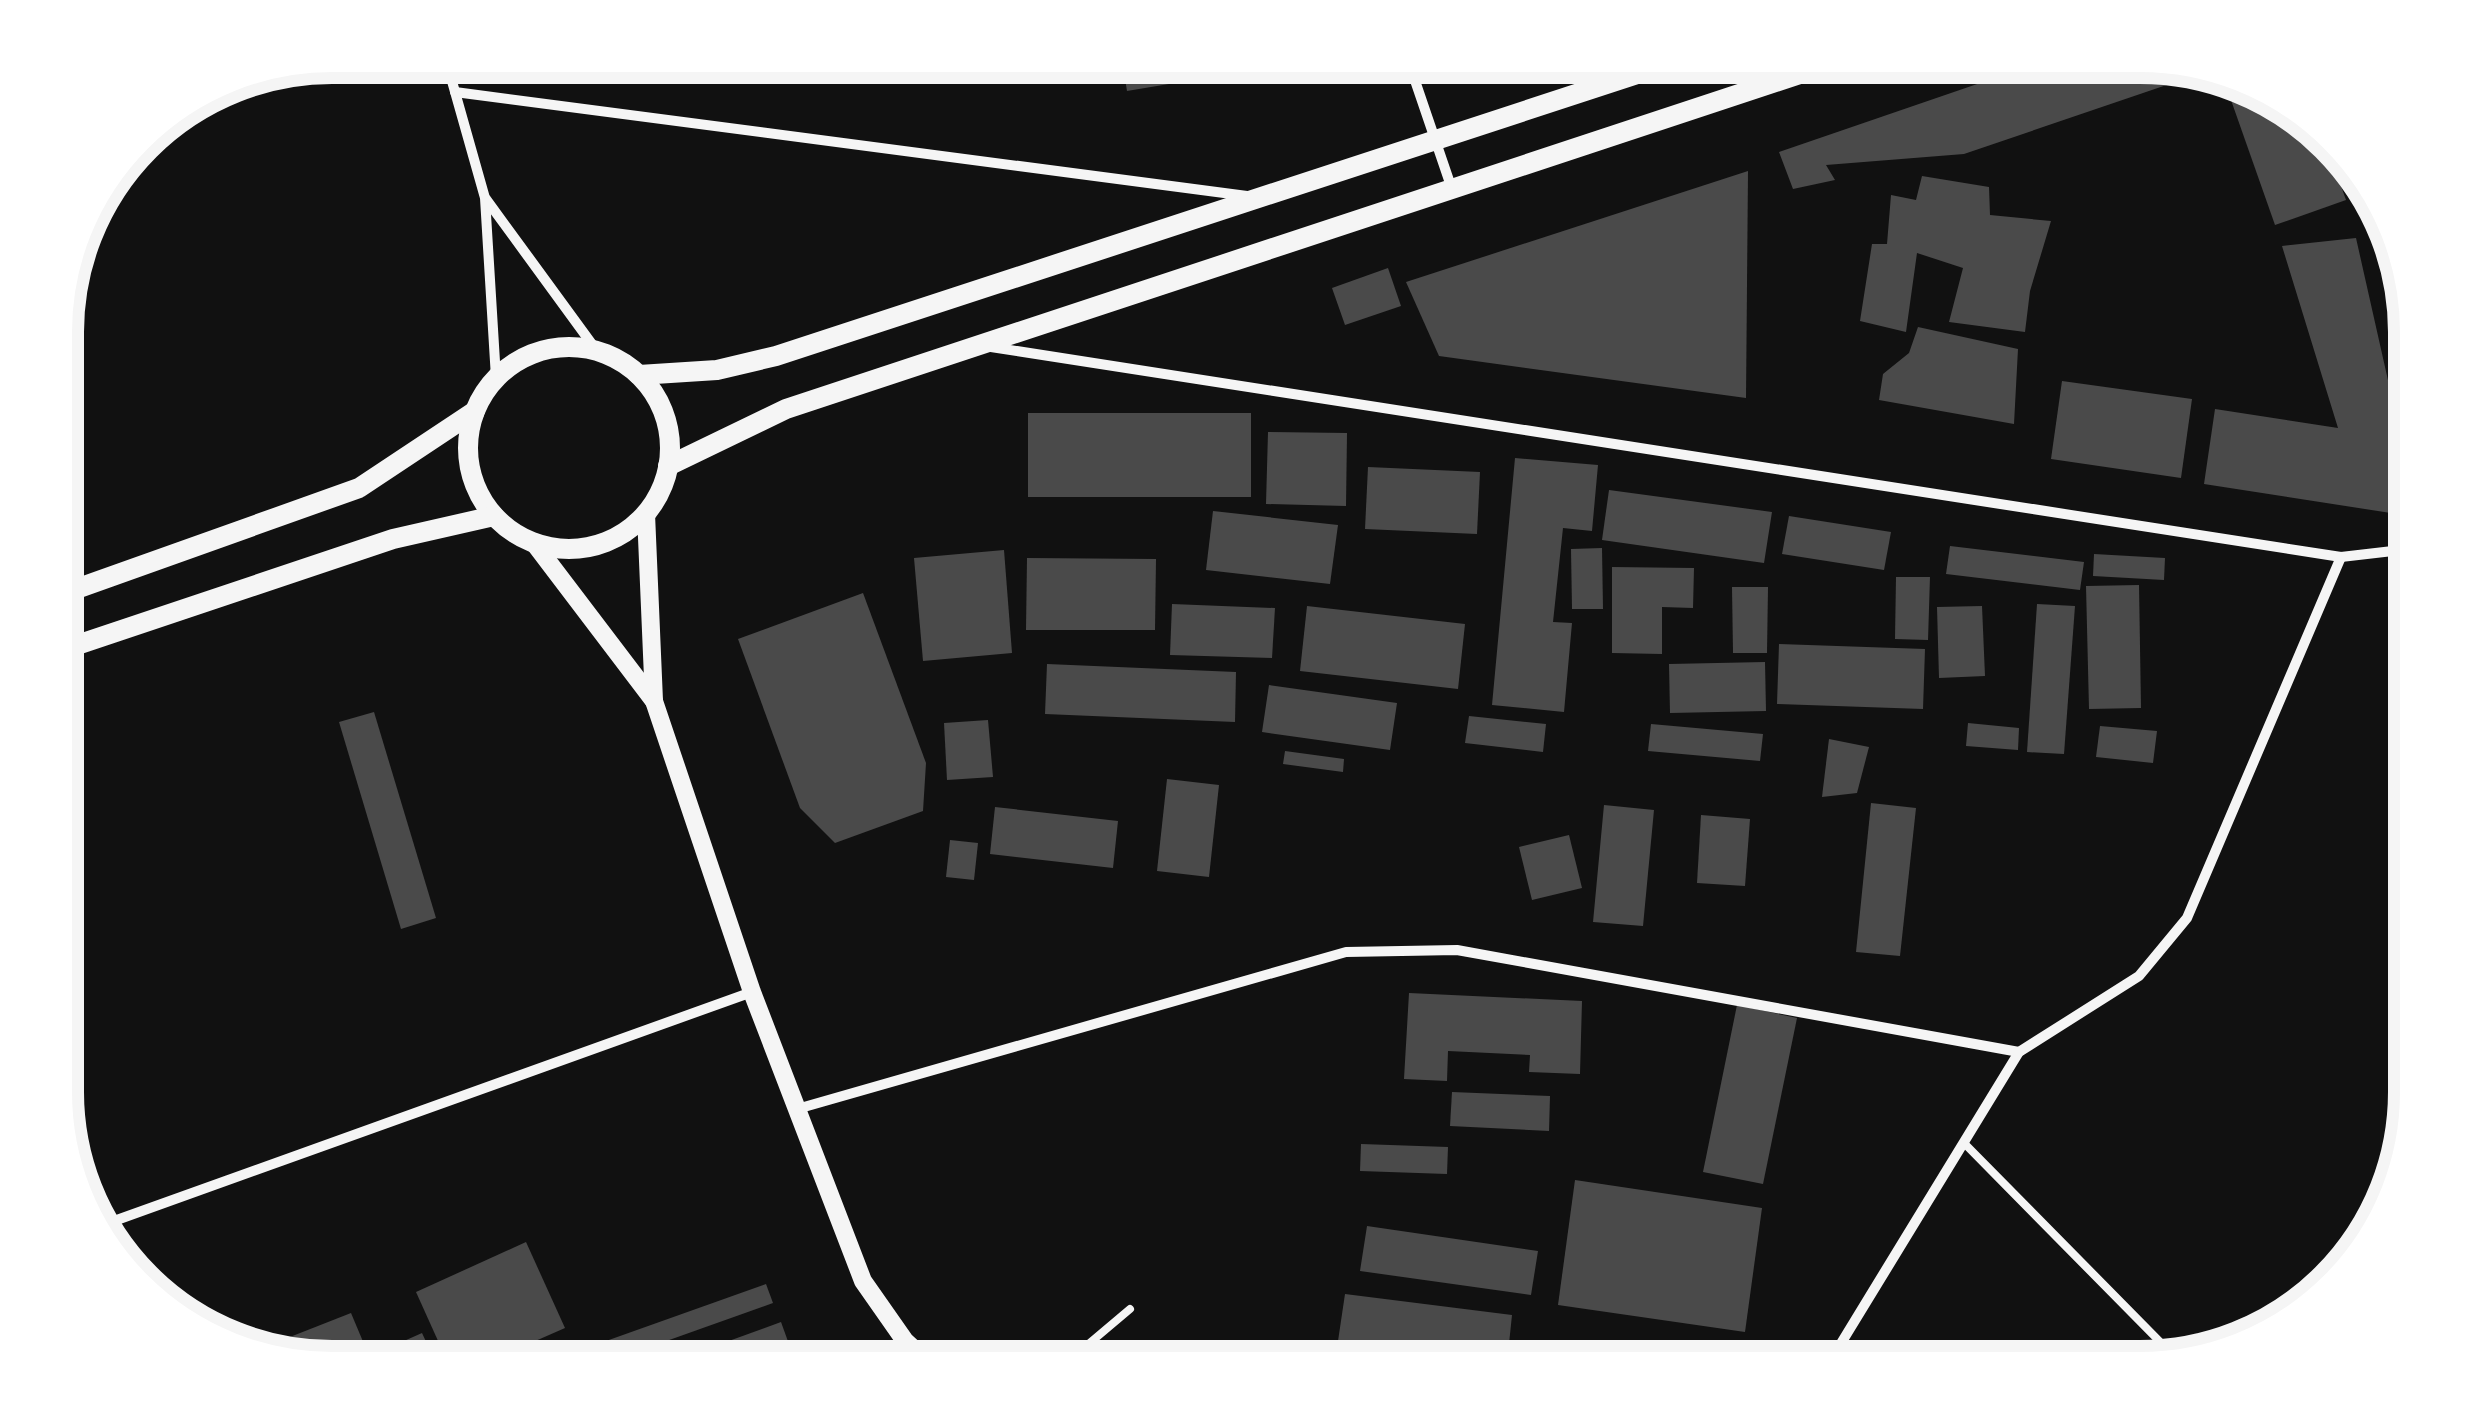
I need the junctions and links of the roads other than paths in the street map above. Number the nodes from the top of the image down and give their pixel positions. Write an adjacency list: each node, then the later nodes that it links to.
1 (1414, 77): 6 (street)
2 (1629, 77): 6 (main road)
3 (1791, 77): 7 (main road)
4 (451, 78): 5 (street)
5 (455, 92): 8 (street); 9 (street)
6 (1436, 142): 7 (street); 9 (main road)
7 (1453, 192): 10 (main road)
8 (485, 198): 11 (street); 13 (street)
9 (1263, 198): 12 (main road)
10 (980, 345): 15 (main road); 20 (street)
11 (597, 351): 12 (main road); 13 (main road)
12 (639, 375): 15 (main road)
13 (496, 378): 14 (main road)
14 (474, 411): 17 (main road); 21 (main road)
15 (668, 466): 16 (main road)
16 (646, 514): 18 (main road); 23 (street)
17 (494, 516): 18 (main road); 22 (main road)
18 (534, 543): 23 (street)
19 (2393, 552): 20 (street)
20 (2342, 557): 25 (street)
21 (77, 589)
22 (77, 645)
23 (654, 701): 24 (street)
24 (752, 992): 26 (street); 28 (street)
25 (2019, 1052): 26 (street); 27 (street)
26 (798, 1110): 32 (street)
27 (1964, 1143): 30 (lane); 31 (street)
28 (113, 1221)
29 (1130, 1309): 33 (lane)
30 (2162, 1344)
31 (1840, 1345)
32 (910, 1346)
33 (1087, 1346)

